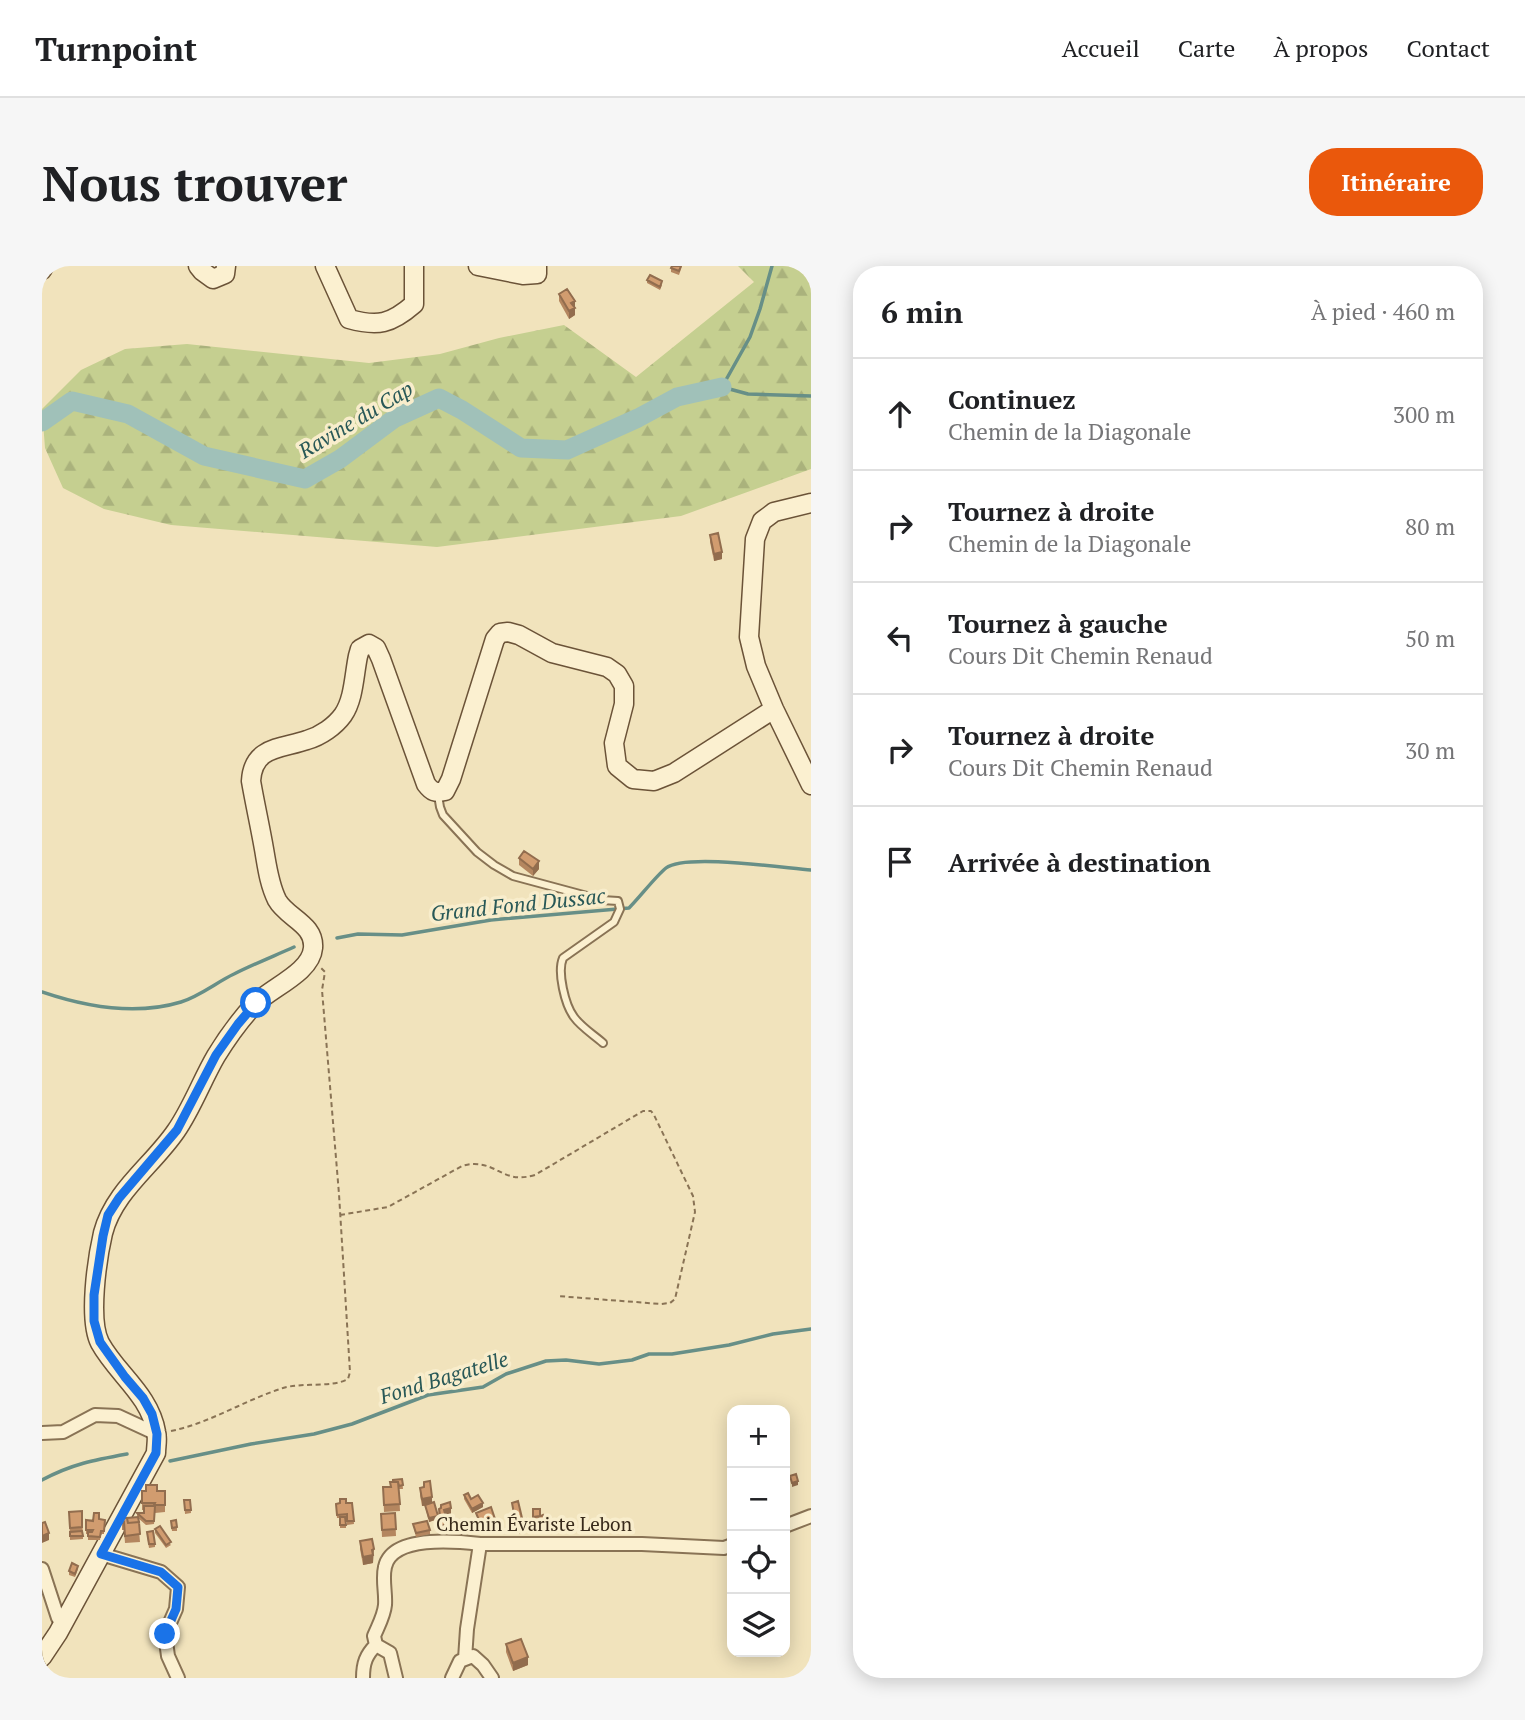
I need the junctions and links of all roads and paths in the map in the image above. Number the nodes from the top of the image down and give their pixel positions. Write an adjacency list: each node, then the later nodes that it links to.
1 (198, 266): 2 (main road)
2 (226, 266)
3 (325, 266): 4 (main road)
4 (414, 266)
5 (478, 266): 6 (main road)
6 (537, 266)
7 (811, 503): 8 (main road)
8 (774, 709): 9 (main road); 10 (main road)
9 (811, 785)
10 (438, 793): 11 (main road); 12 (lane)
11 (311, 959): 13 (path); 16 (main road)
12 (603, 1043)
13 (340, 1215): 14 (path); 16 (path)
14 (557, 1296)
15 (42, 1433): 16 (street)
16 (157, 1434): 21 (main road)
17 (811, 1516): 18 (street)
18 (790, 1524)
19 (480, 1544): 20 (street, Chemin Évariste Lebon); 24 (street, Chemin Évariste Lebon); 26 (street)
20 (727, 1547)
21 (101, 1554): 23 (main road); 27 (street)
22 (42, 1569): 23 (street)
23 (63, 1622): 25 (main road)
24 (376, 1645): 28 (street); 29 (street)
25 (42, 1657)
26 (465, 1659): 30 (street); 31 (street)
27 (178, 1678)
28 (363, 1678)
29 (396, 1678)
30 (452, 1678)
31 (492, 1678)

